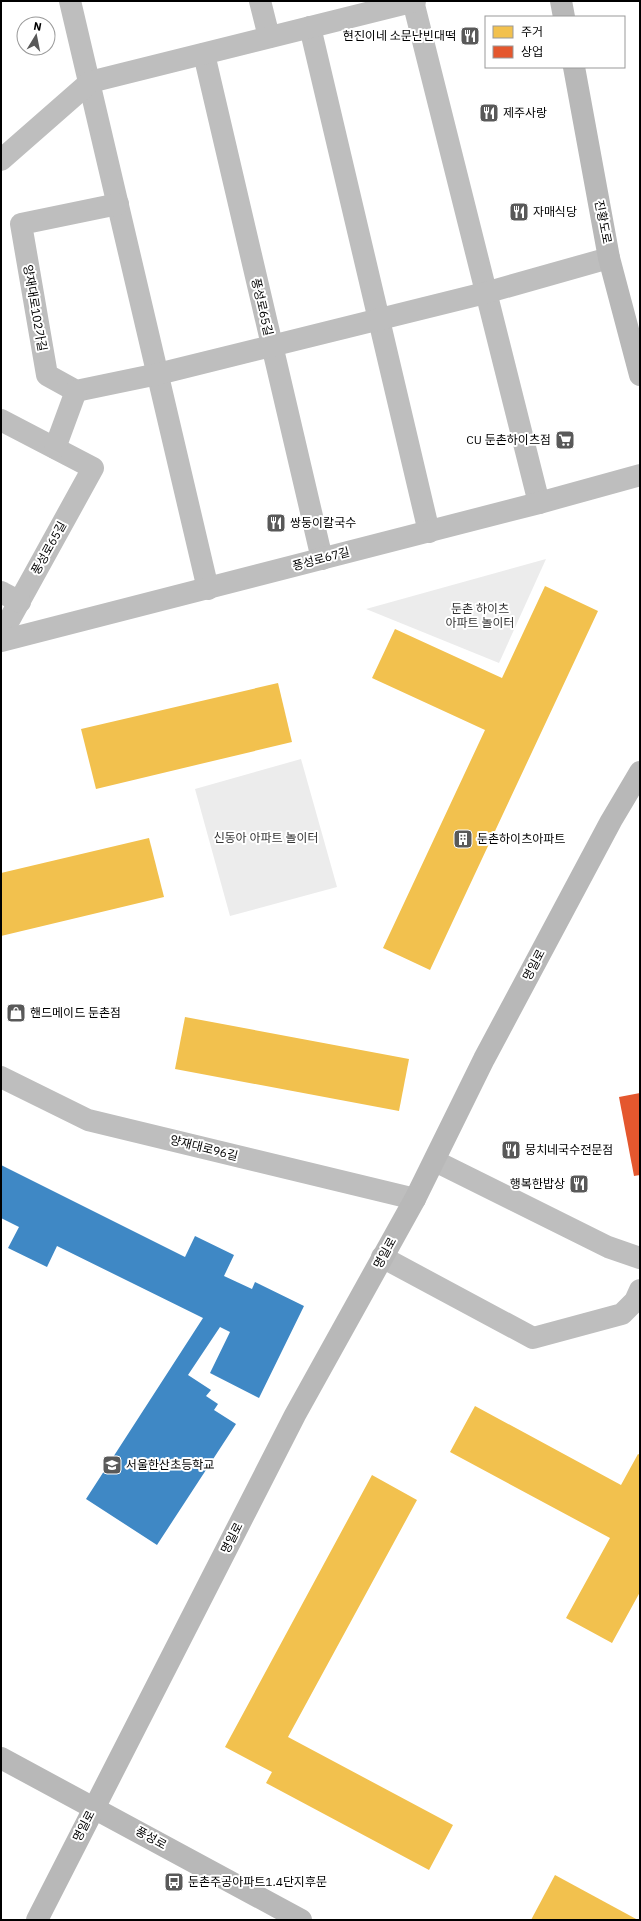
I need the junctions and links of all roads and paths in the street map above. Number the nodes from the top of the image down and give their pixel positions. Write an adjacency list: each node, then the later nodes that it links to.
1 (70, 1): 10 (street)
2 (260, 1): 7 (street)
3 (561, 1): 5 (street)
4 (406, 2): 6 (street); 14 (street)
5 (564, 16)
6 (310, 27): 7 (street); 15 (street)
7 (269, 37): 8 (street)
8 (204, 54): 10 (street); 16 (street, 풍성로65길)
9 (574, 68): 13 (street, 진황도로)
10 (90, 82): 11 (street); 12 (street)
11 (1, 160)
12 (118, 204): 17 (street); 19 (street, 양재대로102가길)
13 (609, 258): 14 (street); 18 (street, 진황도로)
14 (485, 293): 15 (street); 23 (street)
15 (378, 320): 16 (street); 24 (street)
16 (271, 346): 17 (street); 25 (street, 풍성로65길)
17 (158, 374): 19 (street); 26 (street)
18 (640, 375)
19 (76, 391): 21 (street)
20 (1, 420): 21 (street, 풍성로65길)
21 (55, 448): 27 (street, 풍성로65길)
22 (640, 475): 23 (street, 풍성로67길)
23 (539, 503): 24 (street, 풍성로67길)
24 (429, 532): 25 (street, 풍성로67길)
25 (322, 559): 26 (street, 풍성로67길)
26 (208, 589): 29 (street, 풍성로67길)
27 (10, 597): 28 (street, 풍성로65길)
28 (1, 635)
29 (1, 641)
30 (640, 772): 32 (street, 명일로)
31 (1, 1077): 33 (street, 양재대로96길)
32 (435, 1161): 33 (street, 명일로); 35 (street)
33 (415, 1199): 34 (street, 명일로)
34 (382, 1257): 36 (street); 38 (street, 명일로)
35 (640, 1258)
36 (640, 1290)
37 (1, 1758): 38 (street, 풍성로)
38 (94, 1807): 39 (street, 명일로); 40 (street, 풍성로)
39 (37, 1920)
40 (300, 1920)

